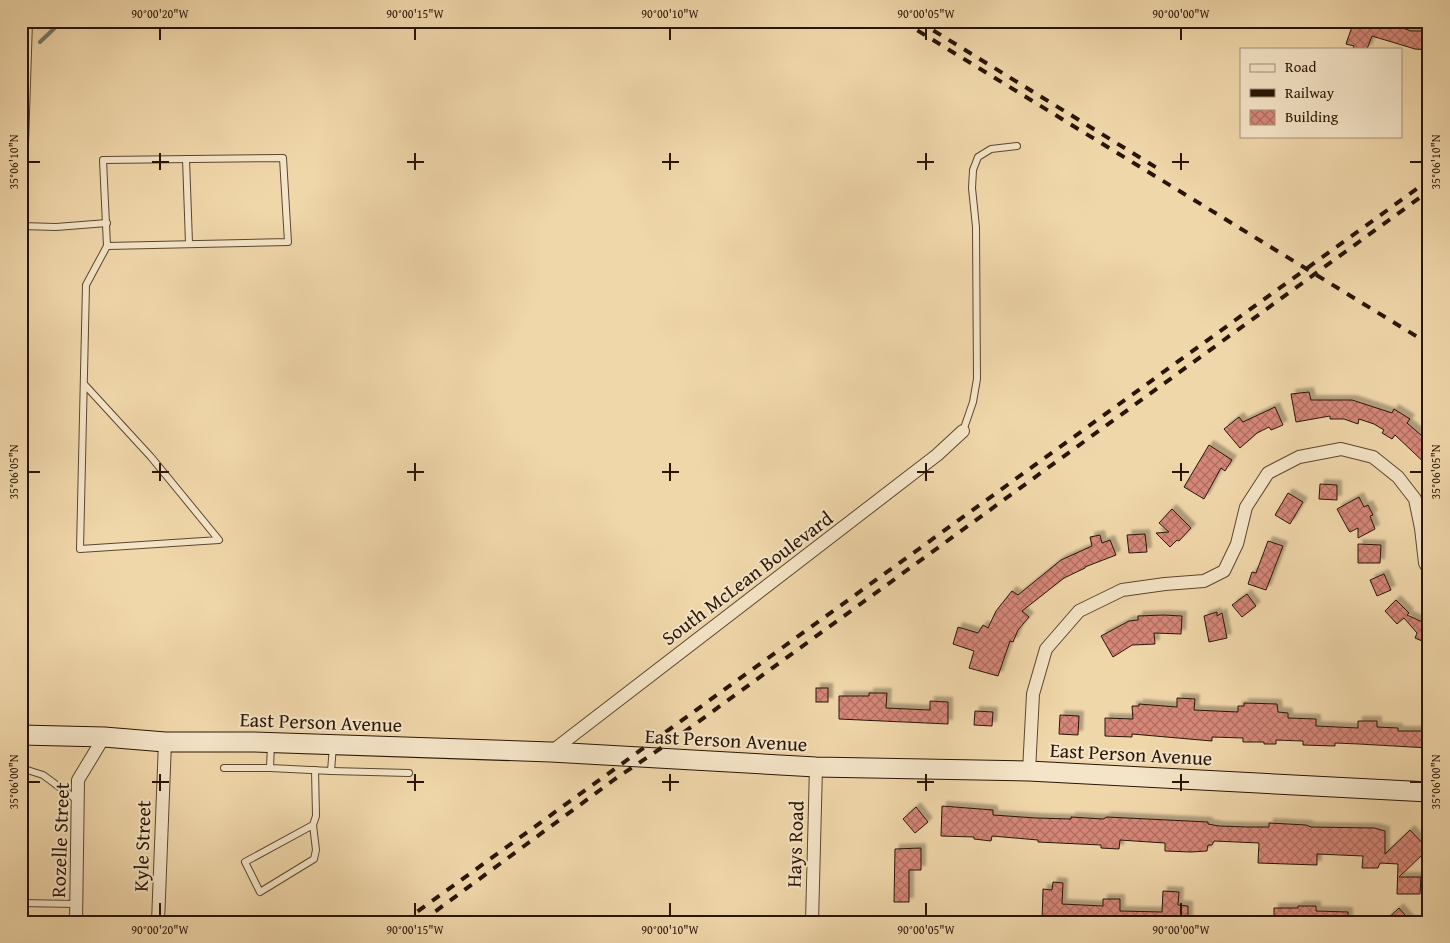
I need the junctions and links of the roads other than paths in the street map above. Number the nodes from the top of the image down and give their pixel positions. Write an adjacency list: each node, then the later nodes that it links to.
1 (26, 21): 4 (street)
2 (1017, 146): 10 (lane)
3 (186, 159): 5 (lane); 7 (lane); 7 (lane)
4 (21, 174)
5 (107, 223): 6 (lane); 8 (lane)
6 (21, 226)
7 (189, 243): 8 (lane)
8 (107, 246): 9 (lane)
9 (84, 384): 9 (lane)
10 (963, 431): 17 (street, South McLean Boulevard)
11 (1429, 570): 24 (street)
12 (21, 735): 13 (main road, East Person Avenue)
13 (104, 737): 14 (main road, East Person Avenue); 27 (street, Rozelle Street)
14 (165, 742): 15 (main road, East Person Avenue); 32 (street, Kyle Street)
15 (271, 742): 16 (main road, East Person Avenue); 21 (lane)
16 (333, 744): 17 (main road, East Person Avenue); 23 (lane)
17 (551, 752): 18 (main road, East Person Avenue)
18 (816, 767): 24 (main road, East Person Avenue); 33 (street, Hays Road)
19 (21, 768): 27 (lane)
20 (224, 768): 21 (lane)
21 (270, 768): 22 (lane)
22 (315, 770): 23 (lane); 28 (lane)
23 (331, 771): 25 (lane)
24 (1029, 771): 26 (main road, East Person Avenue)
25 (409, 773)
26 (1429, 792)
27 (77, 800): 30 (street, Rozelle Street)
28 (313, 825): 28 (lane)
29 (21, 903): 30 (lane)
30 (76, 904): 31 (street, Rozelle Street)
31 (76, 922)
32 (158, 922)
33 (812, 922)

